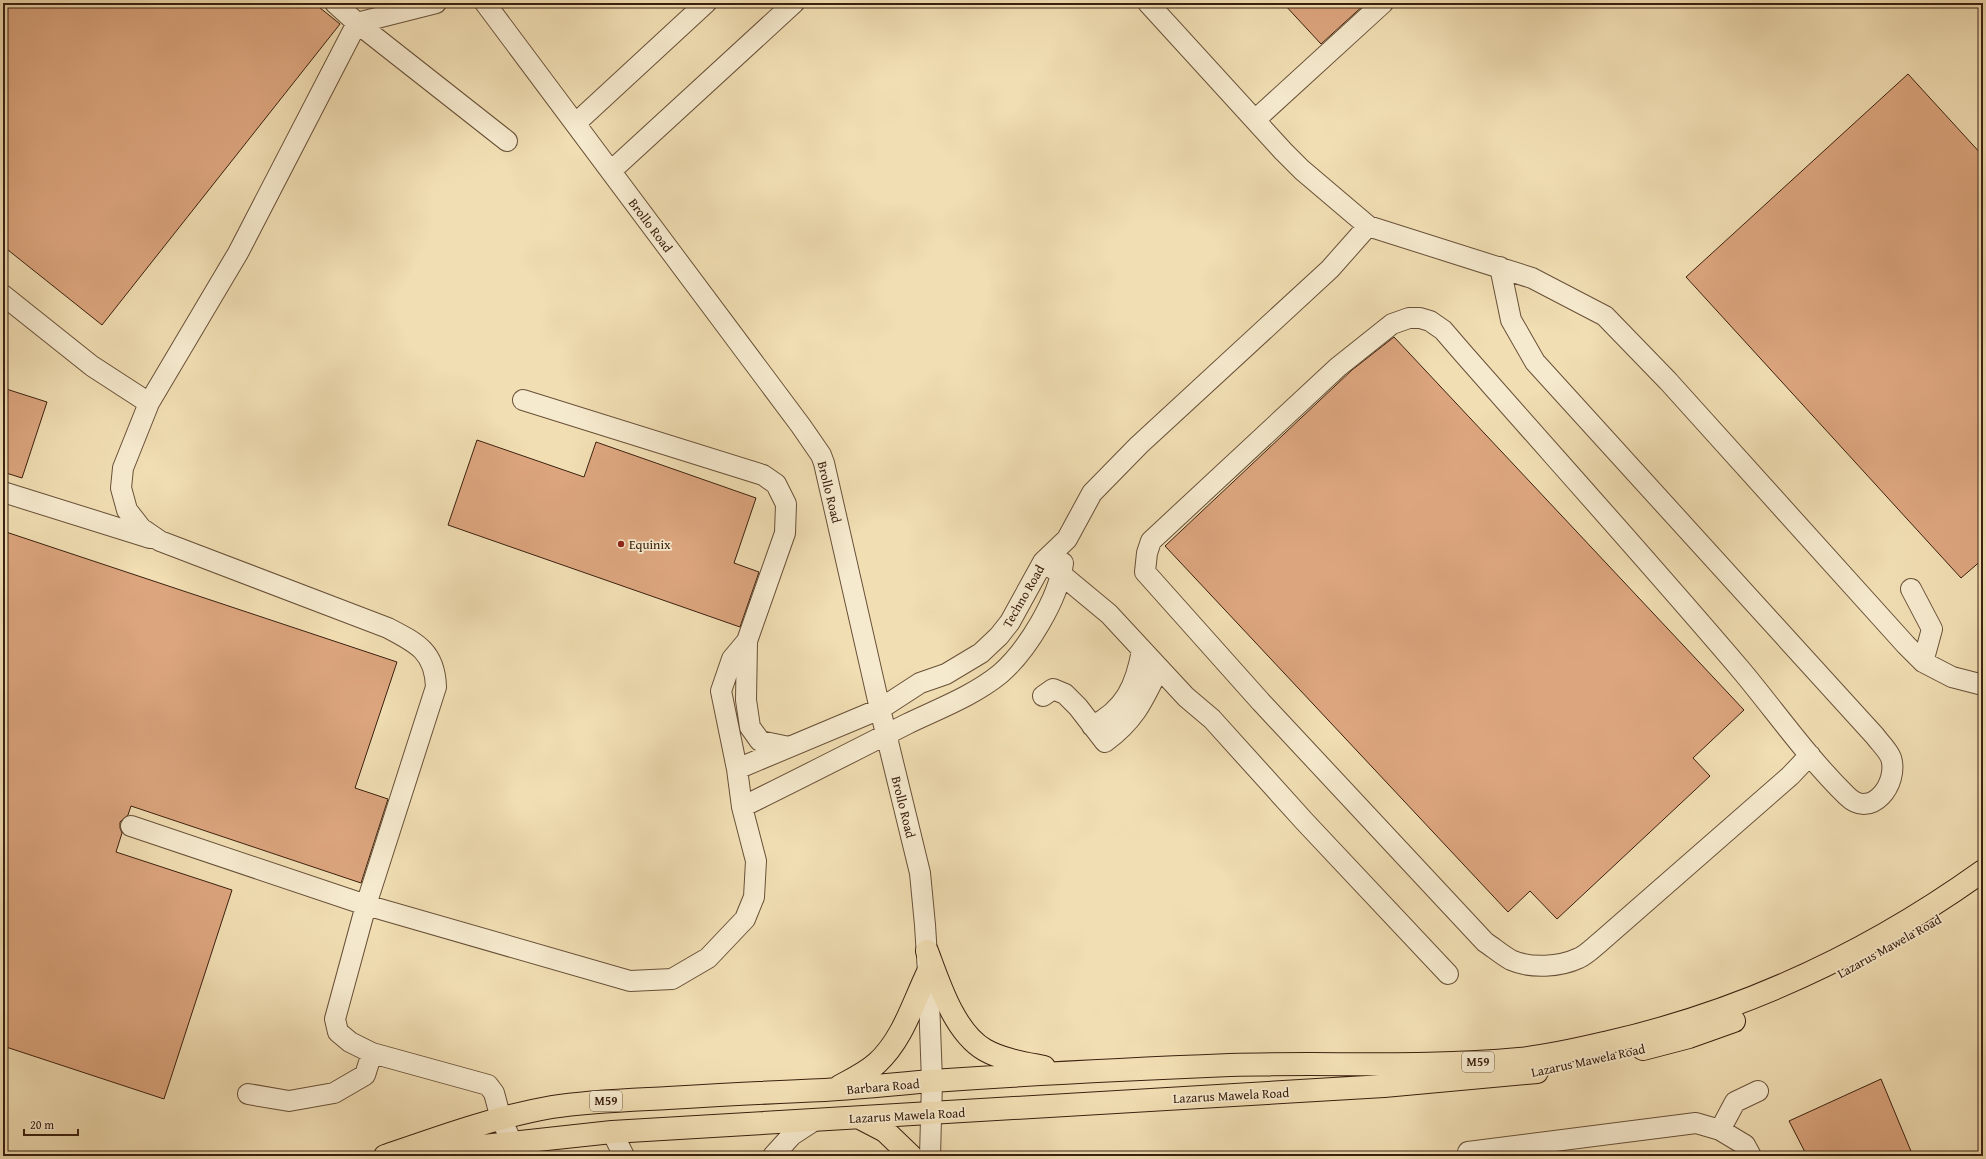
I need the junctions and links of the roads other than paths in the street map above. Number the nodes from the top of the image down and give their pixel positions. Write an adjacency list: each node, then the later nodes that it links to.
1 (335, 3): 8 (street)
2 (436, 3): 8 (street)
3 (485, 3): 10 (street, Brollo Road)
4 (706, 3): 10 (street)
5 (794, 3): 12 (street)
6 (1148, 3): 9 (street)
7 (1383, 3): 9 (street)
8 (357, 23): 11 (street); 17 (street)
9 (1255, 120): 13 (street)
10 (576, 123): 12 (street, Brollo Road)
11 (507, 141)
12 (611, 171): 30 (street, Brollo Road)
13 (1368, 226): 14 (street); 19 (street)
14 (1500, 267): 26 (street); 34 (street)
15 (3, 295): 17 (street)
16 (523, 400): 24 (street)
17 (149, 403): 20 (street)
18 (3, 492): 20 (street)
19 (1066, 539): 21 (street, Techno Road); 22 (street, Techno Road)
20 (160, 541): 40 (street)
21 (1043, 562): 22 (street); 30 (street, Techno Road)
22 (1062, 575): 25 (street); 32 (street, Techno Road)
23 (1911, 589): 26 (street)
24 (747, 641): 33 (street); 35 (street)
25 (1142, 650): 27 (street); 31 (street)
26 (1923, 662): 28 (street)
27 (1159, 668): 31 (street); 42 (street)
28 (1983, 685)
29 (1043, 696): 31 (street)
30 (880, 709): 32 (street, Brollo Road); 33 (street, Techno Road)
31 (1092, 726)
32 (886, 734): 36 (street, Techno Road); 41 (street, Brollo Road)
33 (789, 747): 35 (street, Techno Road)
34 (1810, 755): 34 (street)
35 (737, 769): 36 (street)
36 (742, 807): 40 (street)
37 (131, 826): 40 (street)
38 (1983, 871): 44 (main road, Lazarus Mawela Road / M59)
39 (1983, 890): 49 (main road, Lazarus Mawela Road / M59)
40 (366, 905): 43 (street)
41 (927, 961): 44 (main road); 45 (street, Brollo Road); 46 (main road)
42 (1448, 974)
43 (372, 1053): 48 (street); 51 (street)
44 (1087, 1072): 45 (main road, Lazarus Mawela Road / M59)
45 (932, 1082): 46 (main road, Barbara Road / M59); 49 (street, Brollo Road)
46 (834, 1090): 51 (main road, M59)
47 (1758, 1091): 53 (street)
48 (248, 1094)
49 (932, 1113): 50 (main road, Lazarus Mawela Road / M59); 62 (street, Brollo Road)
50 (860, 1118): 52 (main road, Lazarus Mawela Road / M59); 61 (main road)
51 (501, 1119): 55 (street); 57 (main road, M59)
52 (815, 1120): 54 (main road, Lazarus Mawela Road / M59); 60 (street)
53 (1720, 1130): 56 (street); 63 (street)
54 (612, 1132): 55 (main road, Lazarus Mawela Road / M59); 59 (street)
55 (512, 1142): 58 (main road, Lazarus Mawela Road / M59)
56 (1468, 1152)
57 (386, 1156)
58 (440, 1156)
59 (624, 1156)
60 (773, 1156)
61 (911, 1156)
62 (930, 1156)
63 (1751, 1156)

